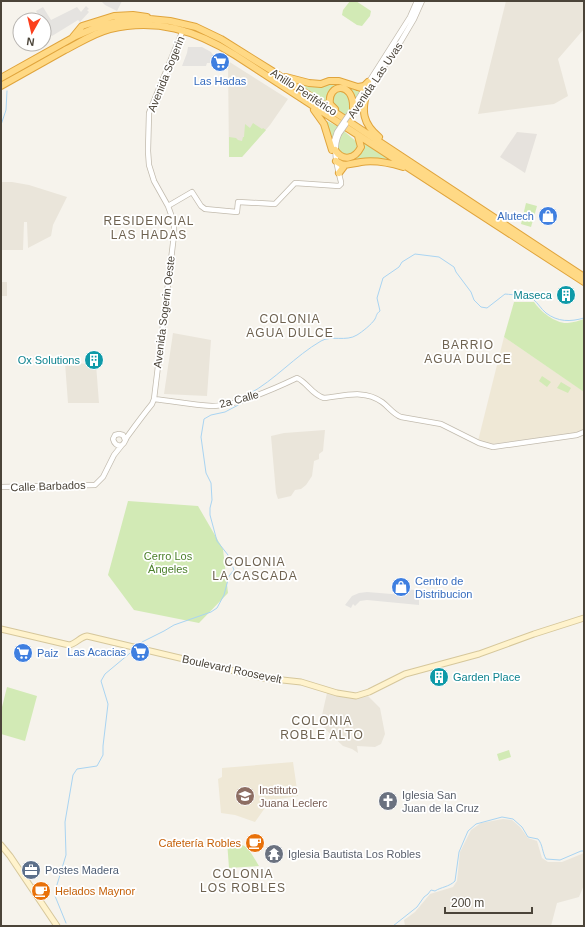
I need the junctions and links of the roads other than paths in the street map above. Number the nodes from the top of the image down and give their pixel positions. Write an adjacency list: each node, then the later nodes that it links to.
1 (417, 1): 6 (street, Avenida Las Uvas)
2 (422, 1): 8 (street, Avenida Las Uvas)
3 (183, 30): 7 (highway, Anillo Periférico); 9 (highway, Anillo Periférico); 16 (street, Avenida Sogerin)
4 (277, 74): 5 (highway, Anillo Periférico); 8 (highway); 11 (highway, Anillo Periférico)
5 (1, 78)
6 (368, 82): 8 (highway)
7 (1, 86)
8 (363, 90): 10 (street, Avenida Las Uvas); 14 (highway)
9 (302, 99): 12 (highway, Anillo Periférico); 13 (highway)
10 (352, 112): 11 (highway); 13 (street, Avenida Las Uvas, bridge)
11 (342, 117): 14 (highway, Anillo Periférico)
12 (358, 136): 13 (highway); 18 (highway, Anillo Periférico)
13 (334, 150): 15 (street, Avenida Las Uvas)
14 (403, 158): 21 (highway, Anillo Periférico)
15 (336, 161): 17 (highway); 19 (street, Avenida Las Uvas)
16 (149, 165): 20 (street, Avenida Sogerin Oeste)
17 (345, 165): 18 (highway); 19 (highway)
18 (413, 171): 22 (highway, Anillo Periférico)
19 (339, 173): 20 (street, Avenida Las Uvas)
20 (168, 206): 23 (street, Avenida Sogerin Oeste)
21 (584, 277)
22 (584, 282)
23 (154, 398): 24 (street, 2a Calle); 25 (street, Avenida Sogerin Oeste)
24 (584, 432)
25 (123, 440): 26 (street); 26 (street); 27 (street)
26 (114, 443): 27 (street)
27 (114, 455): 28 (street, Calle Barbados)
28 (1, 487)
29 (584, 618): 30 (main road, Boulevard Roosevelt)
30 (1, 629)
31 (1, 845): 32 (main road)
32 (57, 926)

